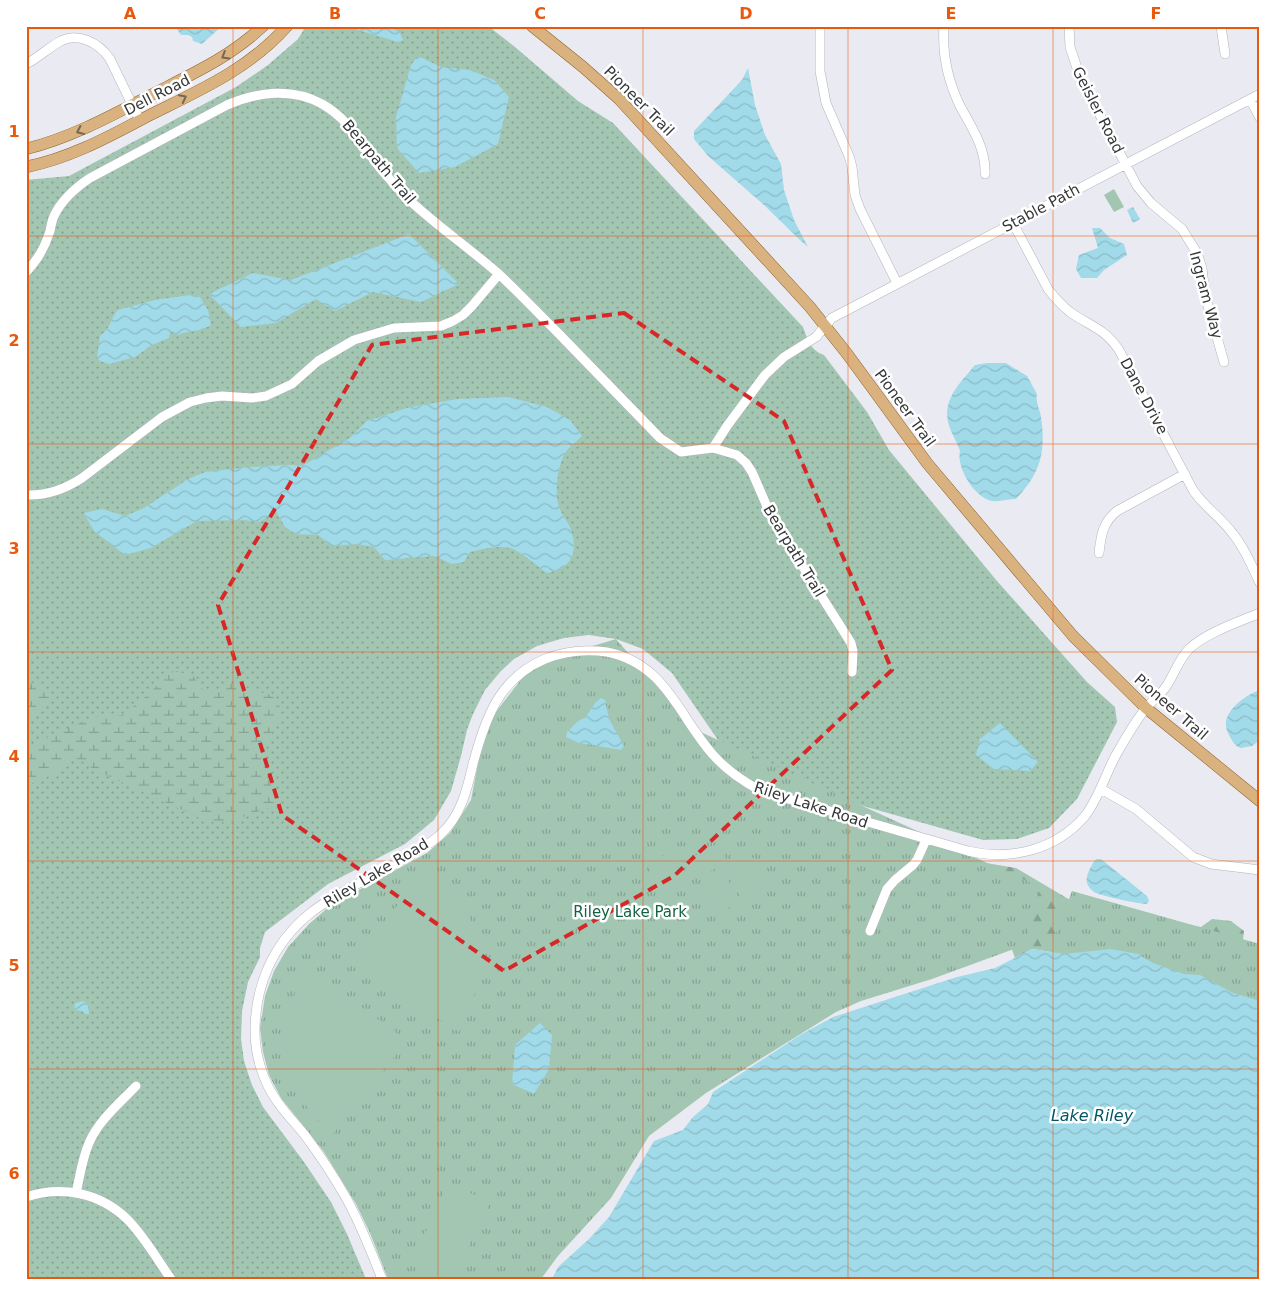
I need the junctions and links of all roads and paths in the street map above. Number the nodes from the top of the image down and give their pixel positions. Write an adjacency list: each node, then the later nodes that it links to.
1 (263, 26): 12 (main road, Dell Road, one-way to 12)
2 (288, 26): 14 (main road, Dell Road, one-way to 2)
3 (532, 26): 23 (main road, Pioneer Trail)
4 (820, 26): 22 (street)
5 (944, 26): 18 (street)
6 (1068, 26): 16 (street, Geisler Road)
7 (1221, 26): 8 (street)
8 (1225, 54)
9 (26, 64): 12 (street)
10 (1260, 94): 11 (street, Stable Path)
11 (1250, 99): 13 (street); 16 (street, Stable Path)
12 (131, 105): 14 (street); 15 (main road, Dell Road, one-way to 15)
13 (1260, 118)
14 (140, 120): 17 (main road, Dell Road)
15 (26, 149)
16 (1126, 163): 19 (street, Stable Path); 24 (street, Ingram Way)
17 (26, 167)
18 (985, 174)
19 (1013, 223): 22 (street, Stable Path); 26 (street, Dane Drive)
20 (26, 272): 21 (street, Bearpath Trail)
21 (499, 274): 25 (street, Bearpath Trail); 27 (street)
22 (897, 283): 23 (street, Stable Path)
23 (825, 326): 25 (street); 32 (main road, Pioneer Trail)
24 (1224, 362)
25 (713, 448): 31 (street, Bearpath Trail)
26 (1185, 474): 28 (street); 29 (street, Dane Drive)
27 (26, 495)
28 (1098, 553)
29 (1260, 583)
30 (1260, 612): 32 (street, Riley Lake Road)
31 (852, 672)
32 (1146, 708): 33 (street, Riley Lake Road); 34 (main road, Pioneer Trail)
33 (1101, 788): 35 (street, Riley Lake Road); 36 (street)
34 (1260, 801)
35 (926, 840): 37 (street); 42 (street, Riley Lake Road)
36 (1260, 870)
37 (870, 931)
38 (136, 1086): 39 (street)
39 (76, 1193): 40 (street); 41 (street)
40 (26, 1197)
41 (170, 1279)
42 (382, 1279)

